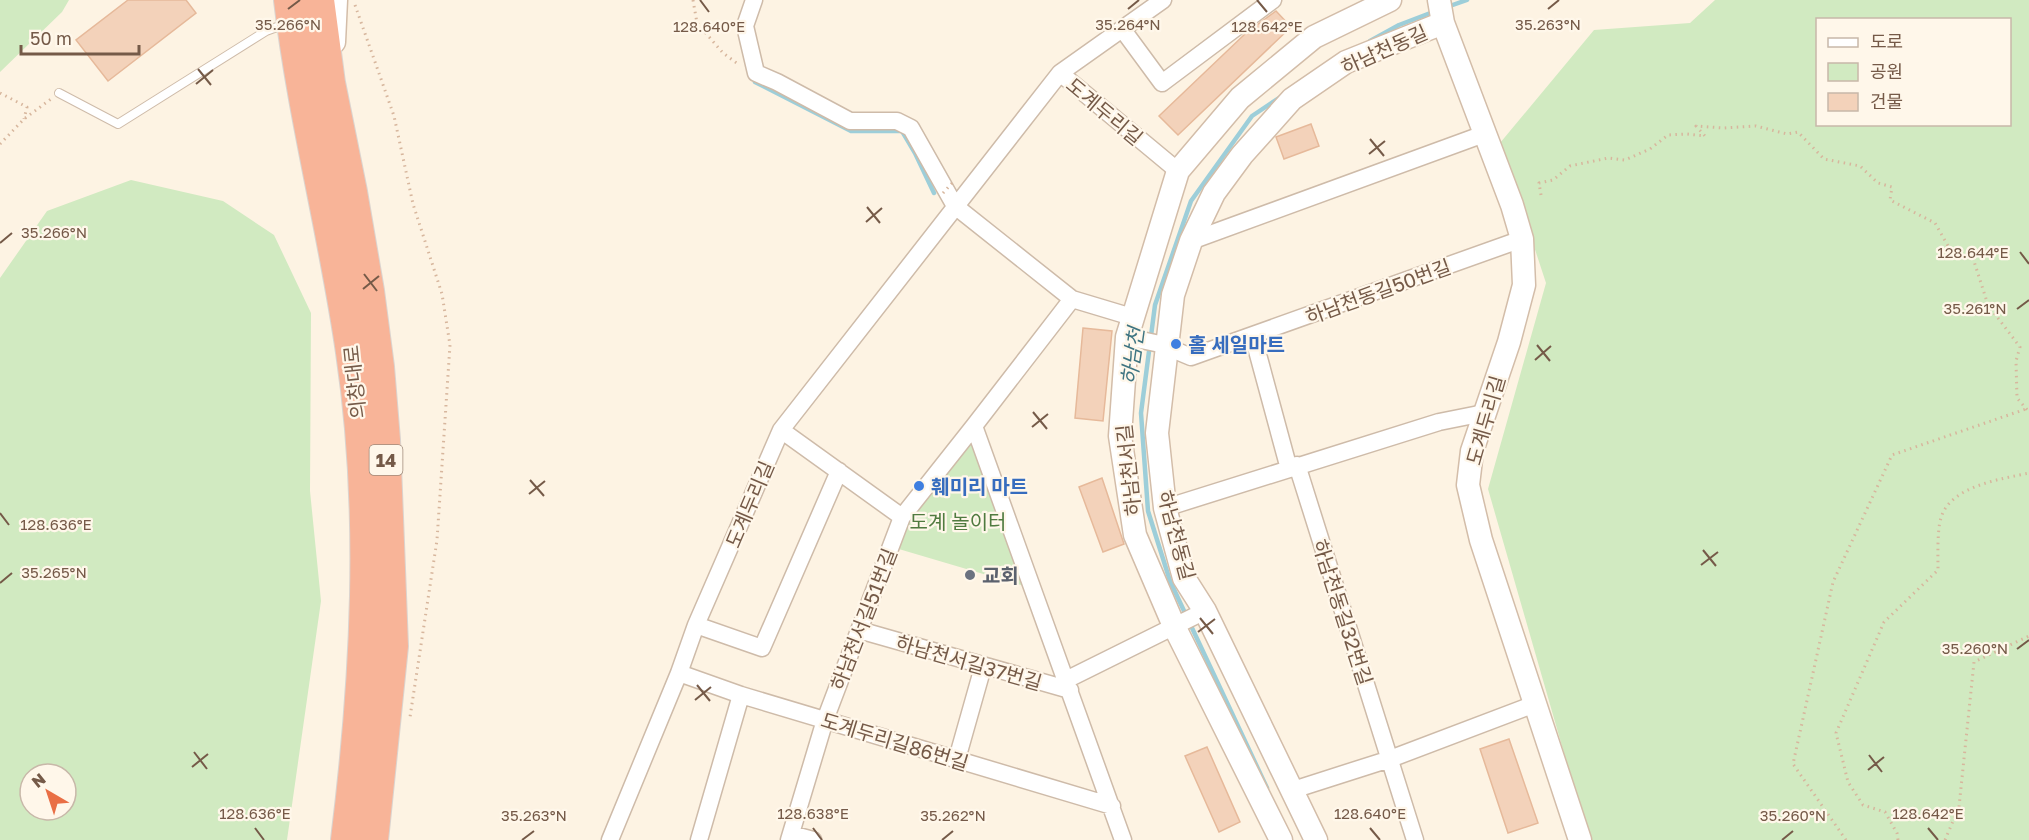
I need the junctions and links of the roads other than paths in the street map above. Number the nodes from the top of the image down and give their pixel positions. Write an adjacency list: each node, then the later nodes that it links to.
1 (754, 0): 13 (street)
2 (1163, 0): 8 (street, 도계두리길)
3 (1274, 0): 8 (street)
4 (1390, 0): 12 (street, 하남천서길)
5 (339, 1): 43 (highway, 의창대로 / 14)
6 (290, 11): 10 (lane); 42 (highway, 의창대로 / 14)
7 (1441, 14): 11 (street, 도계두리길); 15 (street, 하남천동길)
8 (1123, 30): 9 (street, 도계두리길)
9 (1060, 73): 12 (street, 도계두리길); 13 (street, 도계두리길)
10 (59, 93)
11 (1484, 134): 14 (street, 도계두리길); 15 (street)
12 (1178, 171): 17 (street, 하남천서길)
13 (955, 206): 16 (street); 22 (street, 도계두리길)
14 (1522, 238): 18 (street, 하남천동길50번길); 20 (street, 도계두리길)
15 (1191, 241): 19 (street, 하남천동길)
16 (1072, 299): 17 (street); 21 (street, 하남천서길51번길)
17 (1133, 331): 19 (street, 하남천동길50번길); 29 (street, 하남천서길)
18 (1253, 336): 19 (street, 하남천동길50번길); 23 (street, 하남천동길32번길)
19 (1163, 345): 25 (street, 하남천동길)
20 (1484, 413): 23 (street); 35 (street, 도계두리길)
21 (974, 426): 26 (street, 하남천서길51번길); 33 (street, 하남천서길37번길)
22 (781, 430): 24 (street); 28 (street, 도계두리길)
23 (1293, 467): 25 (street); 38 (street, 하남천동길32번길)
24 (839, 471): 26 (street); 28 (street)
25 (1165, 508): 27 (street, 하남천동길)
26 (902, 517): 30 (street, 하남천서길51번길)
27 (1202, 612): 29 (street, 하남천서길37번길); 39 (street, 하남천동길)
28 (696, 625): 32 (street, 도계두리길)
29 (1177, 625): 33 (street, 하남천서길37번길); 48 (street, 하남천서길)
30 (859, 630): 31 (street, 하남천서길37번길); 36 (street, 하남천서길51번길)
31 (983, 667): 33 (street, 하남천서길37번길); 37 (street)
32 (679, 673): 34 (street, 도계두리길86번길); 44 (street, 도계두리길)
33 (1068, 685): 40 (street)
34 (741, 695): 36 (street, 도계두리길86번길); 45 (street)
35 (1534, 704): 38 (street); 51 (street, 도계두리길)
36 (825, 720): 37 (street, 도계두리길86번길); 41 (street, 하남천서길51번길)
37 (957, 759): 40 (street, 도계두리길86번길)
38 (1390, 759): 39 (street); 50 (street, 하남천동길32번길)
39 (1293, 790): 49 (street, 하남천동길)
40 (1112, 806): 47 (street)
41 (790, 837): 46 (street)
42 (346, 840)
43 (374, 840)
44 (610, 840)
45 (699, 840)
46 (813, 840)
47 (1123, 840)
48 (1281, 840)
49 (1316, 840)
50 (1415, 840)
51 (1580, 840)

